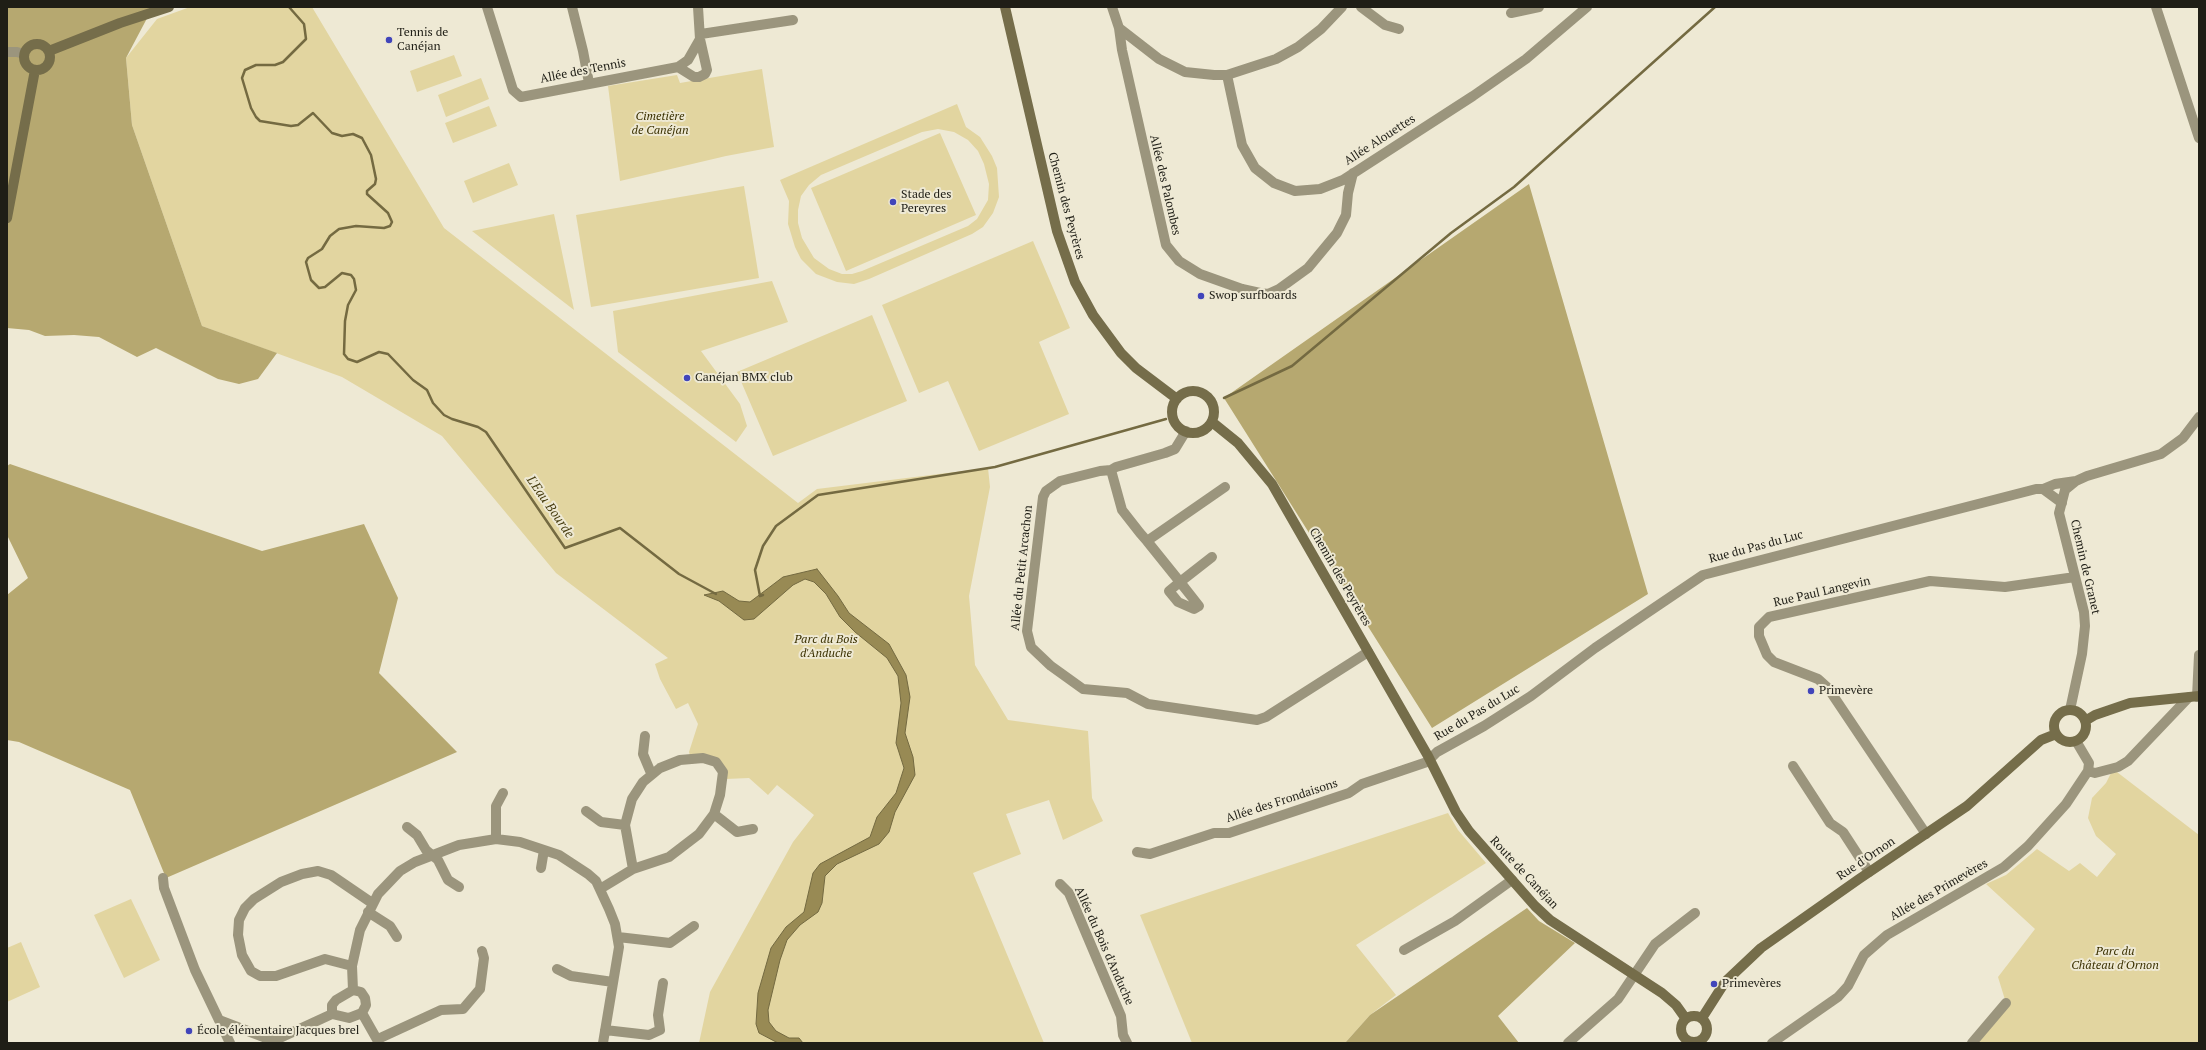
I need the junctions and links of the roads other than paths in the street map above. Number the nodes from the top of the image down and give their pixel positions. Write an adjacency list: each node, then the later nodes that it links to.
1 (170, 7): 18 (street)
2 (487, 7): 23 (street, Allée des Tennis)
3 (572, 7): 23 (street)
4 (698, 7): 16 (street)
5 (1005, 7): 27 (street, Chemin des Peyrères)
6 (1112, 7): 14 (street, Allée des Palombes)
7 (1342, 7): 22 (street)
8 (1361, 7): 15 (street)
9 (1539, 7): 12 (street)
10 (1587, 7): 25 (street, Allée Alouettes)
11 (2156, 7): 24 (street)
12 (1511, 14)
13 (793, 20): 16 (street)
14 (1119, 28): 22 (street); 25 (street, Allée des Palombes)
15 (1399, 29)
16 (700, 37): 20 (street); 20 (street)
17 (7, 52): 19 (street)
18 (49, 52): 19 (street); 21 (street)
19 (24, 54): 21 (street)
20 (678, 67): 23 (street, Allée des Tennis)
21 (34, 70): 26 (street)
22 (1227, 75): 25 (street, Allée Alouettes)
23 (588, 83)
24 (2199, 138)
25 (1353, 173)
26 (7, 218)
27 (1177, 399): 29 (street); 30 (street)
28 (2199, 417): 32 (street)
29 (1212, 422): 30 (street); 39 (street, Chemin des Peyrères)
30 (1186, 431): 31 (street, Allée du Petit Arcachon)
31 (1111, 470): 36 (street); 39 (street, Allée du Petit Arcachon)
32 (2076, 481): 34 (street, Rue du Pas du Luc); 35 (street, Chemin de Granet)
33 (1225, 487): 36 (street)
34 (2043, 489): 35 (street); 47 (street, Rue du Pas du Luc)
35 (2062, 503): 38 (street, Chemin de Granet)
36 (1147, 541): 37 (street)
37 (1212, 557)
38 (2075, 577): 42 (street, Chemin de Granet); 57 (street, Rue Paul Langevin)
39 (1368, 652): 47 (street, Chemin des Peyrères)
40 (2199, 655): 41 (street)
41 (2195, 697): 43 (street); 49 (street)
42 (2070, 710): 43 (street); 44 (street)
43 (2085, 721): 46 (street)
44 (2056, 734): 46 (street); 57 (street, Rue d'Ornon)
45 (645, 736): 50 (street)
46 (2076, 741): 49 (street)
47 (1430, 759): 60 (street, Allée des Frondaisons); 66 (street, Route de Canéjan)
48 (1793, 766): 64 (street)
49 (2088, 771): 98 (street, Allée des Primevères)
50 (651, 773): 53 (street); 54 (street)
51 (503, 793): 58 (street)
52 (586, 811): 54 (street)
53 (714, 814): 56 (street); 63 (street)
54 (625, 825): 63 (street)
55 (407, 826): 61 (street)
56 (753, 829)
57 (1926, 834): 64 (street, Rue d'Ornon)
58 (496, 839): 59 (street); 61 (street)
59 (544, 850): 62 (street); 69 (street)
60 (1137, 852)
61 (432, 855): 68 (street); 70 (street)
62 (540, 868)
63 (633, 869): 69 (street)
64 (1869, 872): 86 (street, Rue d'Ornon)
65 (163, 878): 88 (street)
66 (1512, 880): 75 (street); 79 (street, Route de Canéjan)
67 (1060, 884): 96 (street, Allée du Bois d'Anduche)
68 (459, 887)
69 (600, 889): 74 (street)
70 (370, 907): 73 (street); 77 (street); 77 (street)
71 (1695, 913): 79 (street)
72 (694, 926): 74 (street)
73 (397, 937)
74 (618, 937): 80 (street)
75 (1404, 950)
76 (482, 951): 90 (street)
77 (352, 966): 82 (street)
78 (557, 969): 80 (street)
79 (1636, 974): 87 (street, Route de Canéjan); 97 (street)
80 (612, 982): 89 (street)
81 (663, 983): 89 (street)
82 (353, 990): 84 (street); 85 (street)
83 (2006, 1003): 99 (street)
84 (362, 1013): 85 (street); 90 (street)
85 (332, 1014): 92 (street)
86 (1702, 1018): 87 (street); 91 (street)
87 (1686, 1019): 93 (street)
88 (219, 1020): 92 (street); 94 (street)
89 (605, 1030): 95 (street)
90 (379, 1041)
91 (1702, 1041): 93 (street)
92 (271, 1042)
93 (1686, 1042)
94 (230, 1043)
95 (604, 1043)
96 (1128, 1043)
97 (1568, 1043)
98 (1772, 1043)
99 (1972, 1043)

